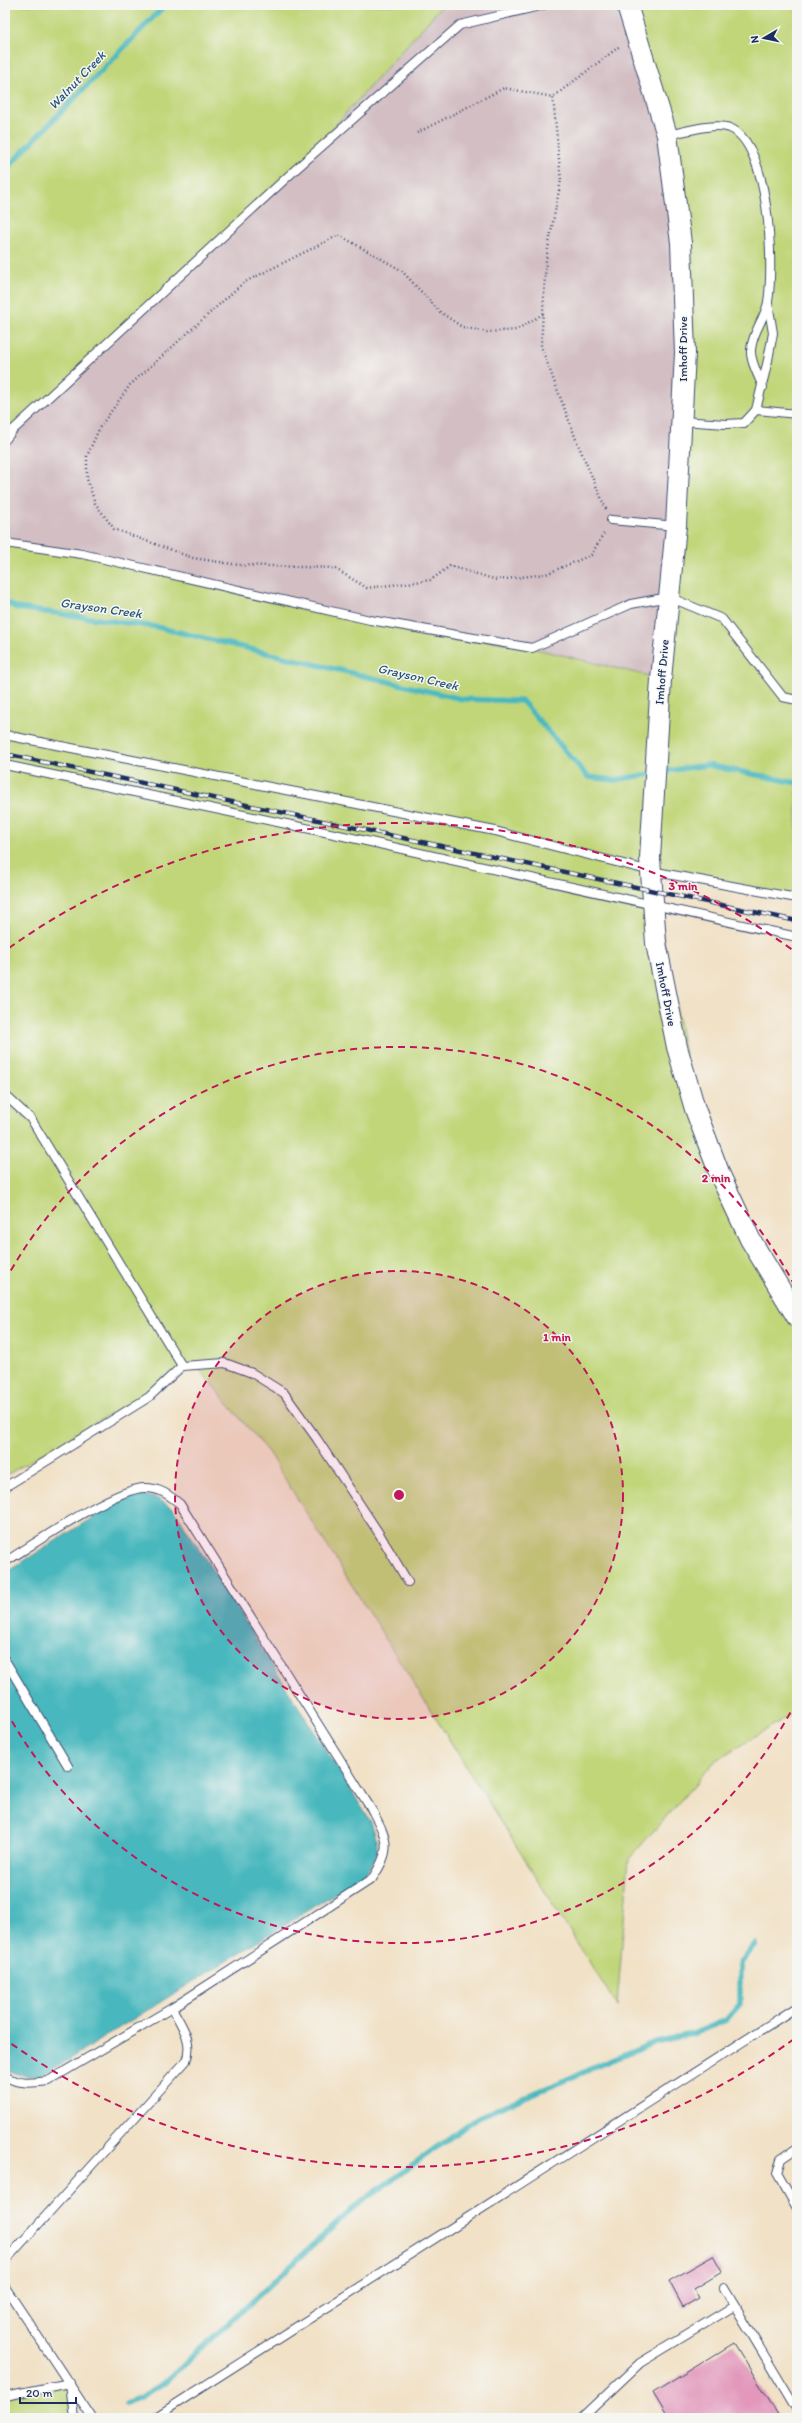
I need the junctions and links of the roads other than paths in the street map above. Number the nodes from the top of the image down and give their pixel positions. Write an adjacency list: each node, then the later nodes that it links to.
1 (544, 5): 9 (lane)
2 (627, 5): 3 (street, Imhoff Drive)
3 (667, 135): 4 (lane); 8 (street, Imhoff Drive)
4 (768, 303): 5 (lane); 5 (lane)
5 (763, 387): 6 (lane)
6 (756, 410): 7 (lane); 8 (lane)
7 (797, 414)
8 (682, 421): 11 (street, Imhoff Drive)
9 (5, 440)
10 (611, 520): 11 (lane)
11 (676, 526): 13 (street, Imhoff Drive)
12 (5, 543): 13 (lane)
13 (669, 597): 14 (lane); 17 (street, Imhoff Drive)
14 (797, 700)
15 (5, 734): 17 (lane)
16 (5, 765): 19 (lane)
17 (650, 864): 18 (lane); 19 (street, Imhoff Drive)
18 (797, 898)
19 (652, 906): 20 (lane); 22 (street, Imhoff Drive)
20 (797, 937)
21 (5, 1095): 23 (lane)
22 (797, 1317)
23 (182, 1366): 24 (lane); 26 (lane)
24 (5, 1487)
25 (5, 1562): 30 (lane)
26 (408, 1582)
27 (5, 1660): 28 (lane)
28 (68, 1766)
29 (797, 2006): 43 (lane)
30 (172, 2008): 31 (lane); 34 (lane)
31 (5, 2076)
32 (797, 2148): 33 (lane)
33 (797, 2208)
34 (5, 2261)
35 (5, 2287): 38 (lane)
36 (724, 2288): 37 (lane)
37 (734, 2306): 40 (lane); 44 (lane)
38 (70, 2383): 39 (lane); 41 (lane); 42 (lane)
39 (5, 2396)
40 (797, 2410)
41 (74, 2418)
42 (92, 2418)
43 (154, 2418)
44 (582, 2418)

